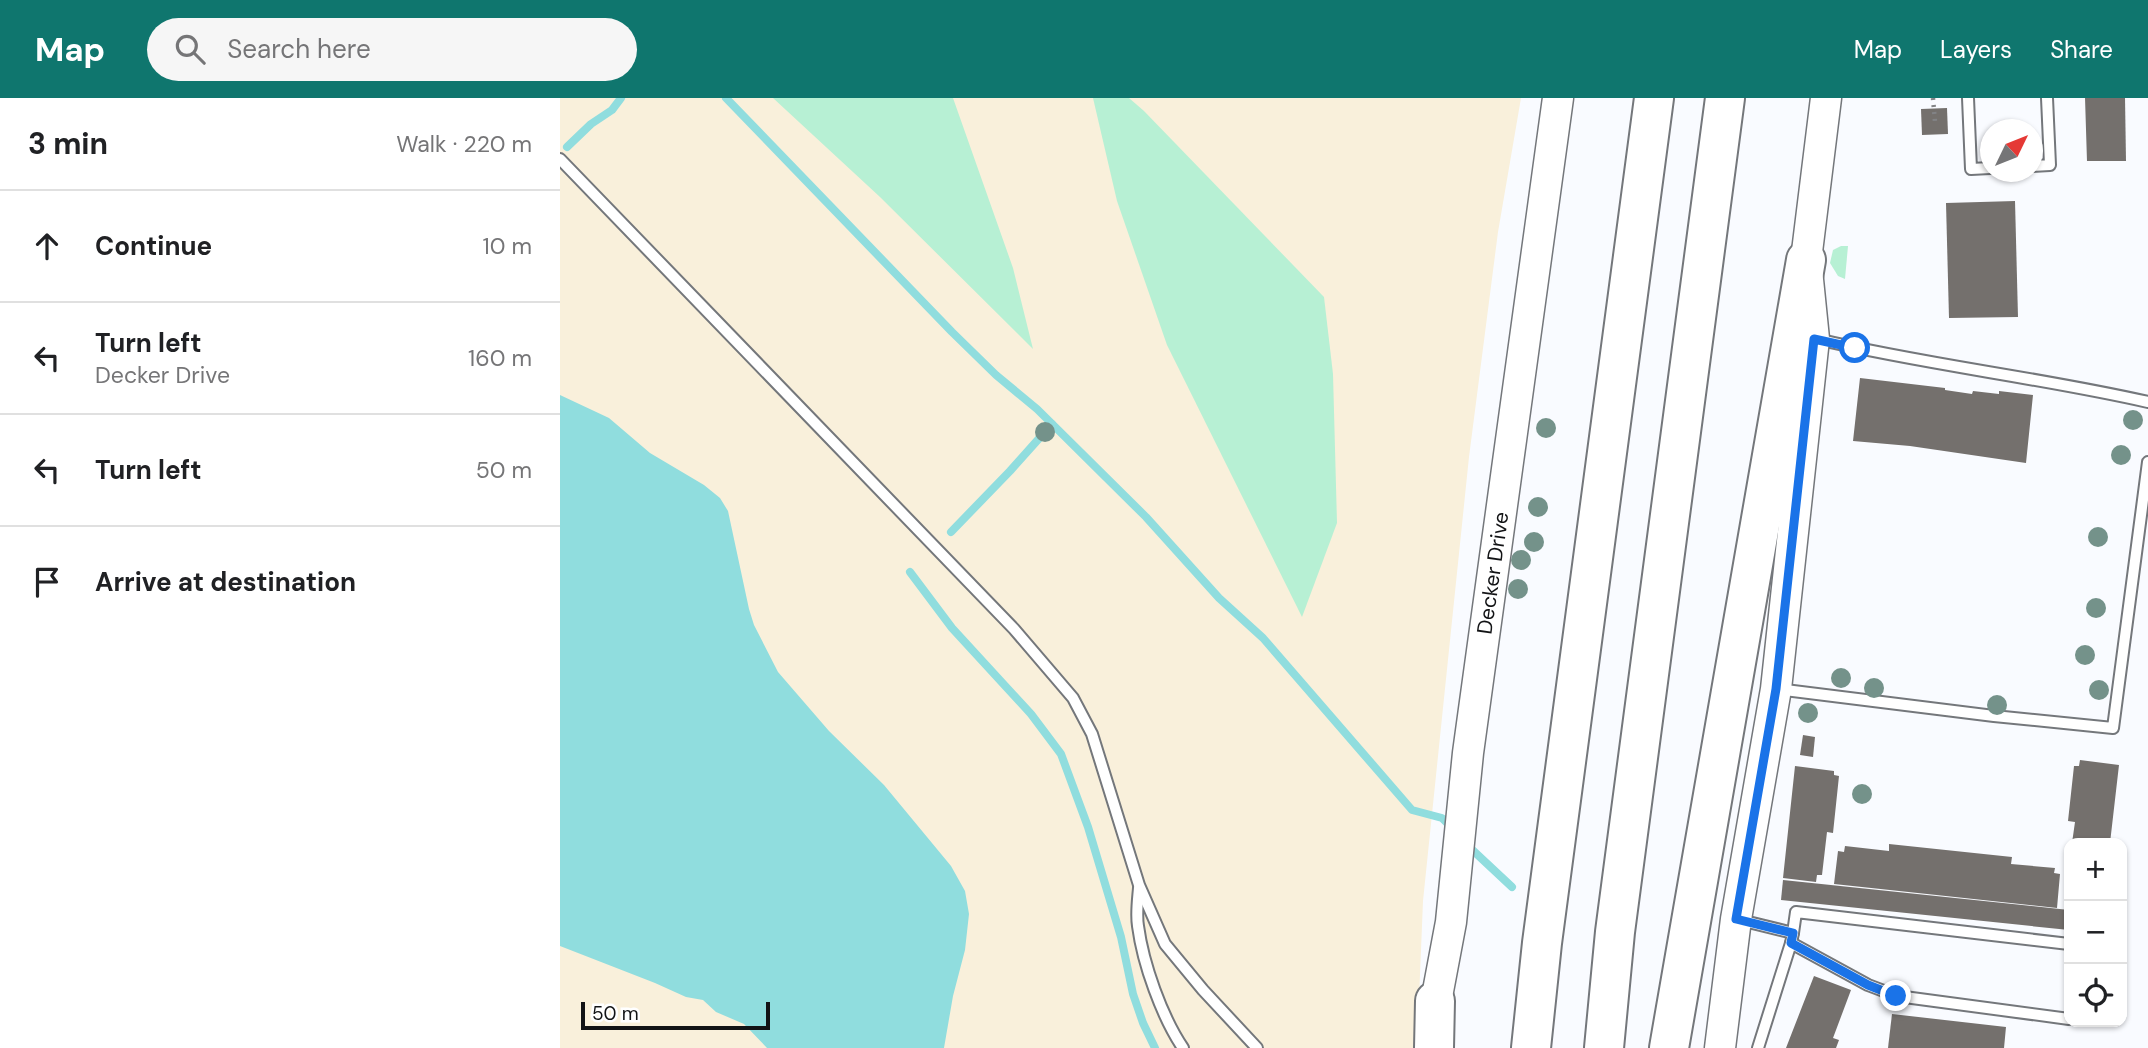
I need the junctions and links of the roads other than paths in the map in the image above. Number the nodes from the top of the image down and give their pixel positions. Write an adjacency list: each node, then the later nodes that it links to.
1 (1558, 98): 19 (main road, Decker Drive)
2 (1654, 98): 25 (highway)
3 (1726, 98): 26 (highway)
4 (1826, 98): 10 (main road)
5 (1968, 98): 9 (lane)
6 (2047, 98): 8 (lane)
7 (560, 159): 15 (lane)
8 (2043, 165)
9 (1980, 169)
10 (1806, 260): 11 (main road); 27 (highway)
11 (1814, 339): 12 (lane); 14 (main road)
12 (2148, 402)
13 (2148, 462): 14 (lane)
14 (1776, 689): 16 (main road)
15 (1139, 886): 21 (lane); 22 (lane)
16 (1736, 919): 17 (lane); 28 (main road)
17 (1792, 938): 18 (lane); 20 (lane); 29 (lane)
18 (2064, 943)
19 (1435, 1002): 23 (main road, Decker Drive); 24 (highway)
20 (2064, 1018)
21 (1183, 1048)
22 (1257, 1048)
23 (1429, 1048)
24 (1434, 1048)
25 (1531, 1048)
26 (1604, 1048)
27 (1669, 1048)
28 (1720, 1048)
29 (1758, 1048)

